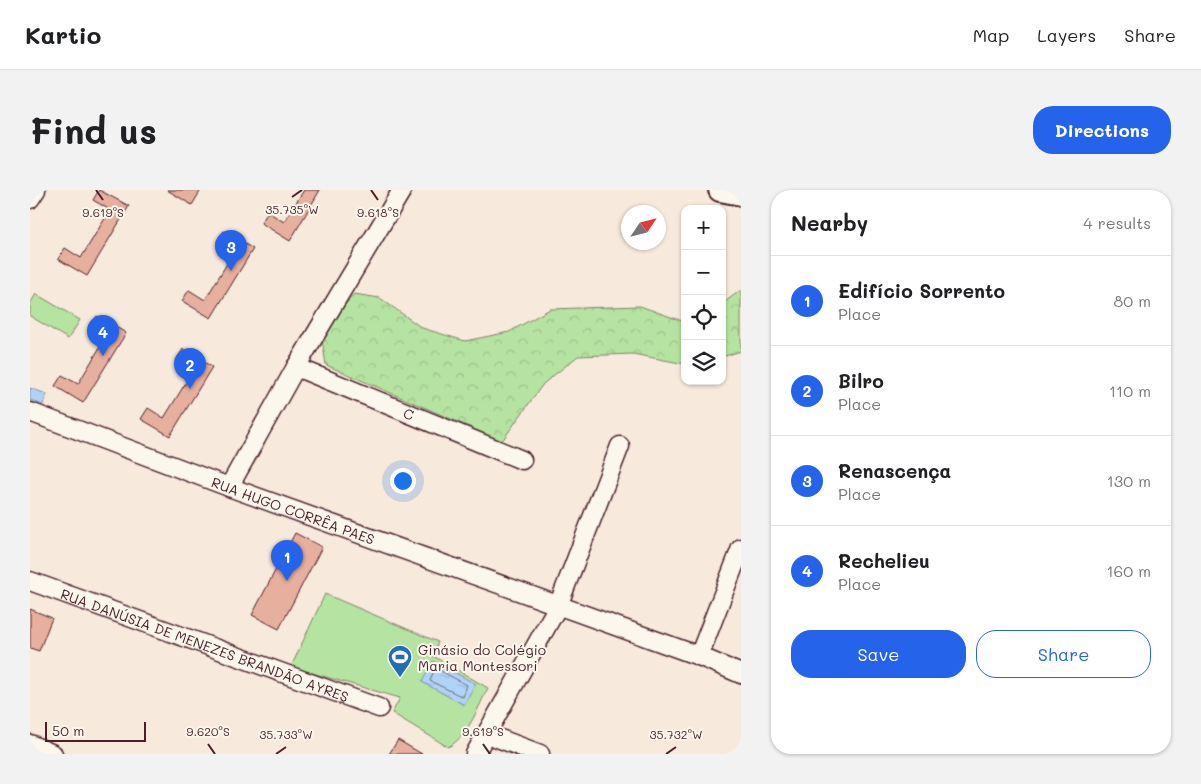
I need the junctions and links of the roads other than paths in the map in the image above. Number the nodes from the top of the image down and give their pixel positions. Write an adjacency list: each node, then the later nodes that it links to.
1 (36, 190): 5 (street)
2 (402, 190): 6 (street)
3 (720, 190): 4 (main road)
4 (741, 194)
5 (30, 199)
6 (296, 367): 9 (street, C); 10 (street)
7 (30, 412): 10 (street, RUA HUGO CORRÊA PAES)
8 (620, 446): 13 (street)
9 (522, 460)
10 (229, 488): 13 (street, RUA HUGO CORRÊA PAES)
11 (741, 548): 14 (street)
12 (30, 581): 16 (street, RUA DANÚSIA DE MENEZES BRANDÃO AYRES)
13 (558, 606): 14 (street, RUA HUGO CORRÊA PAES); 17 (street)
14 (699, 656): 15 (street, RUA HUGO CORRÊA PAES)
15 (741, 674)
16 (379, 708)
17 (487, 734): 20 (street); 21 (street)
18 (30, 744): 19 (street)
19 (53, 754)
20 (475, 754)
21 (540, 754)

